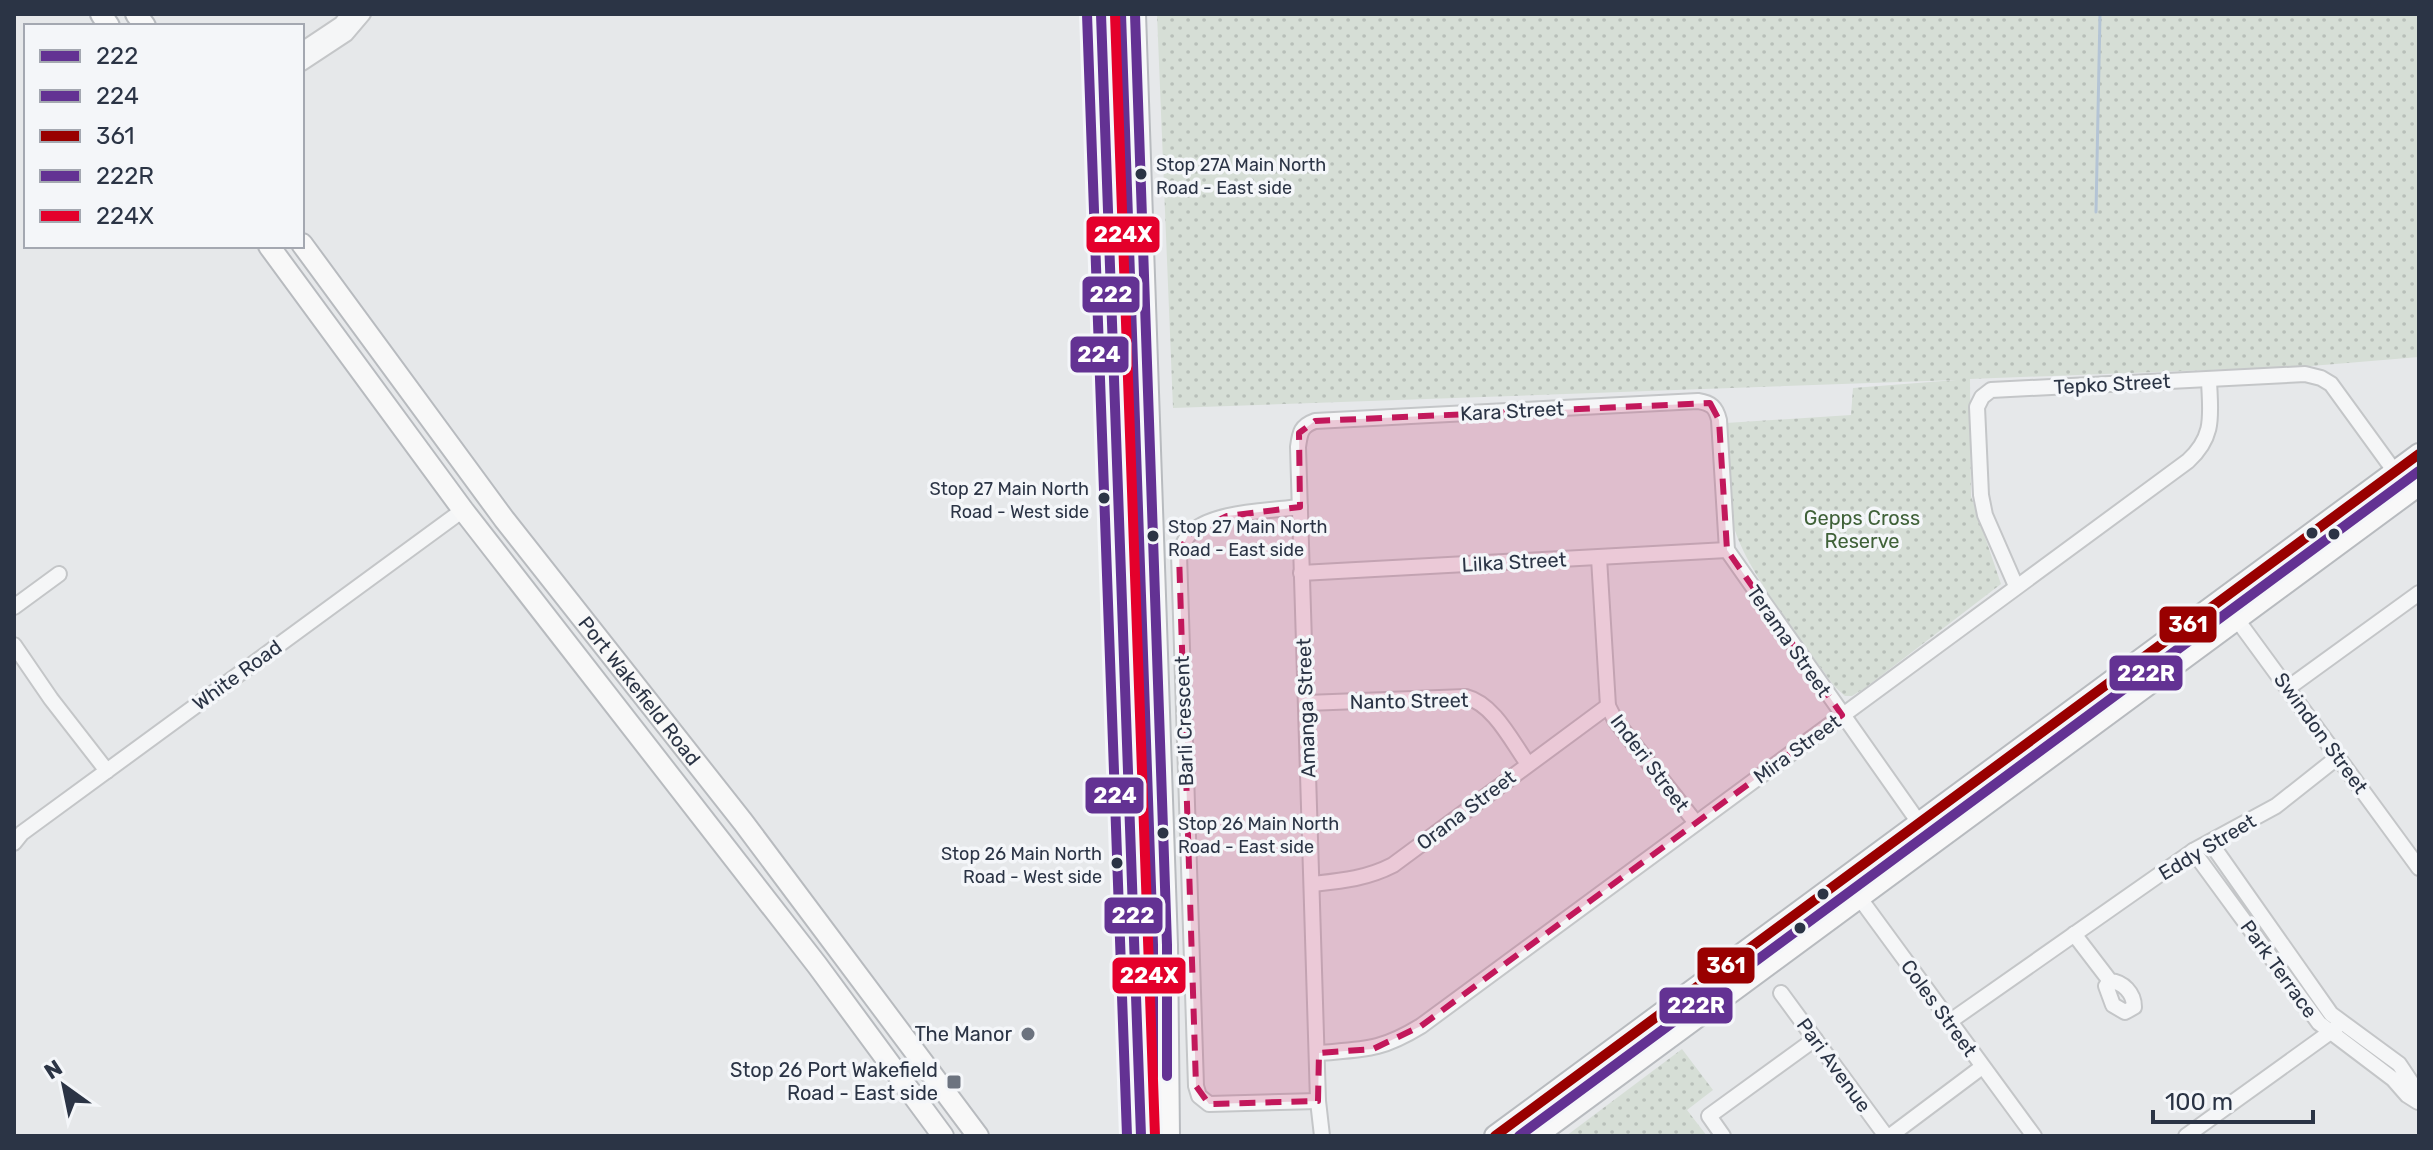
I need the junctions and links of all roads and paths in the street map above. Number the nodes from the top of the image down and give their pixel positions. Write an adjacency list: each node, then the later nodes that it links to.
1 (349, 14): 5 (street)
2 (363, 14): 6 (street)
3 (1101, 14): 56 (highway)
4 (1135, 14): 55 (highway)
5 (304, 49)
6 (304, 62)
7 (304, 247): 12 (highway, Port Wakefield Road)
8 (270, 248): 16 (highway, Port Wakefield Road)
9 (2209, 379): 13 (street, Tepko Street); 22 (street, Mira Street); 22 (street, Tepko Street)
10 (1304, 425): 15 (street, Amanga Street); 18 (street, Kara Street)
11 (2419, 454): 13 (highway)
12 (458, 456): 16 (highway); 17 (highway, Port Wakefield Road)
13 (2395, 472): 24 (highway)
14 (2416, 494): 26 (highway)
15 (1300, 507): 20 (street, Amanga Street); 57 (street, Barli Crescent)
16 (463, 510): 17 (highway); 34 (street, White Road); 38 (highway, Port Wakefield Road)
17 (504, 519): 35 (highway, Port Wakefield Road)
18 (1727, 550): 19 (street, Lilka Street); 31 (street, Terama Street)
19 (1599, 558): 20 (street, Lilka Street); 30 (street, Inderi Street)
20 (1301, 573): 29 (street, Amanga Street)
21 (59, 574): 25 (street)
22 (2016, 586): 31 (street, Mira Street)
23 (2419, 593): 28 (street)
24 (2222, 599): 26 (street, Swindon Street); 37 (highway)
25 (14, 607)
26 (2237, 619): 28 (street, Swindon Street); 41 (highway)
27 (14, 645): 34 (street)
28 (2288, 688): 32 (street, Swindon Street)
29 (1306, 703): 33 (street, Nanto Street); 45 (street, Amanga Street)
30 (1608, 706): 33 (street, Orana Street); 36 (street, Inderi Street)
31 (1842, 715): 36 (street, Mira Street); 37 (street, Terama Street)
32 (2338, 757): 39 (street, Eddy Street); 43 (street, Swindon Street)
33 (1528, 764): 45 (street, Orana Street)
34 (107, 771): 40 (street, White Road)
35 (743, 822): 38 (highway); 61 (highway, Port Wakefield Road)
36 (1696, 823): 53 (street, Mira Street)
37 (1919, 824): 41 (street, Terama Street); 44 (highway)
38 (719, 839): 60 (highway, Port Wakefield Road)
39 (2210, 842): 42 (street, Eddy Street); 51 (street, Park Terrace)
40 (14, 843)
41 (1934, 844): 46 (highway)
42 (2193, 851): 47 (street, Eddy Street); 51 (street, Park Terrace)
43 (2419, 868)
44 (1845, 878): 46 (street, Coles Street); 65 (highway)
45 (1312, 884): 53 (street, Amanga Street)
46 (1860, 898): 50 (street, Coles Street); 66 (highway)
47 (2074, 934): 48 (street); 50 (street, Eddy Street)
48 (2110, 981)
49 (1781, 993): 52 (street, Pari Avenue)
50 (1949, 1022): 54 (street, Coles Street)
51 (2336, 1028): 58 (street, Park Terrace); 69 (street)
52 (1815, 1039): 59 (street, Pari Avenue); 67 (street)
53 (1319, 1053): 57 (street, Amanga Street)
54 (1982, 1067): 59 (street); 68 (street, Coles Street)
55 (1167, 1087): 56 (highway); 63 (highway)
56 (1140, 1088): 62 (highway)
57 (1318, 1101): 64 (street, Amanga Street)
58 (2419, 1102)
59 (1883, 1135)
60 (943, 1136)
61 (978, 1136)
62 (1141, 1136)
63 (1169, 1136)
64 (1322, 1136)
65 (1495, 1136)
66 (1536, 1136)
67 (1723, 1136)
68 (2034, 1136)
69 (2186, 1136)

